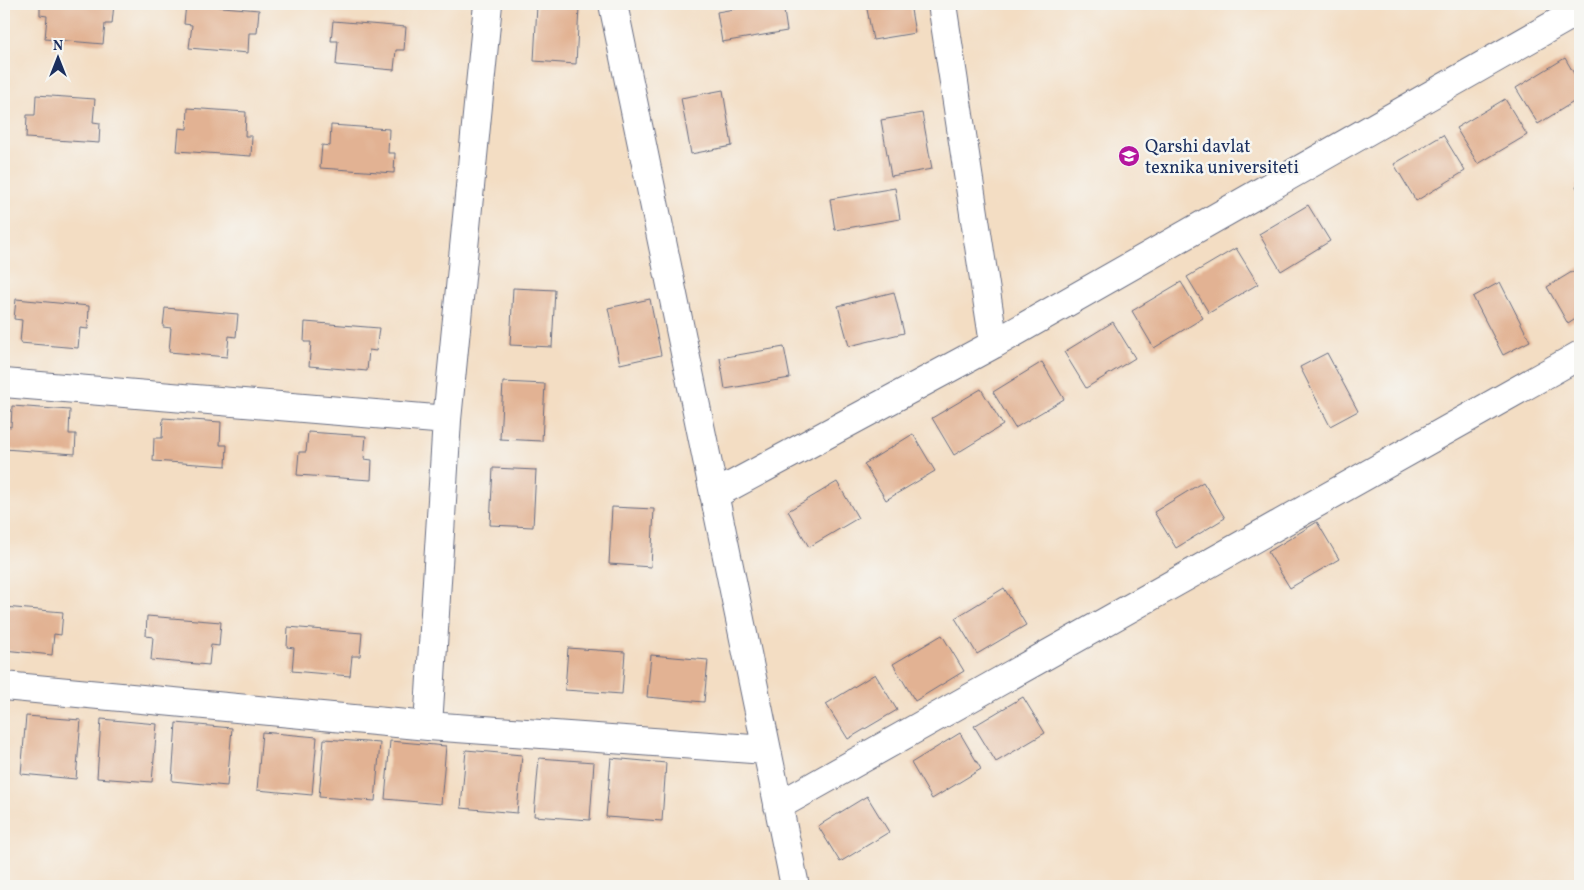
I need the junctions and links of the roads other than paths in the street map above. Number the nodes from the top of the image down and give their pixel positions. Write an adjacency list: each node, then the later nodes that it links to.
1 (488, 4): 8 (street)
2 (613, 4): 9 (street)
3 (942, 4): 5 (street)
4 (1580, 10): 5 (street)
5 (994, 344): 9 (street)
6 (1580, 355): 13 (street)
7 (4, 383): 8 (street)
8 (446, 420): 11 (street)
9 (714, 495): 12 (street)
10 (4, 686): 11 (street)
11 (428, 726): 12 (street)
12 (766, 750): 13 (street)
13 (778, 806): 14 (street)
14 (795, 886)

